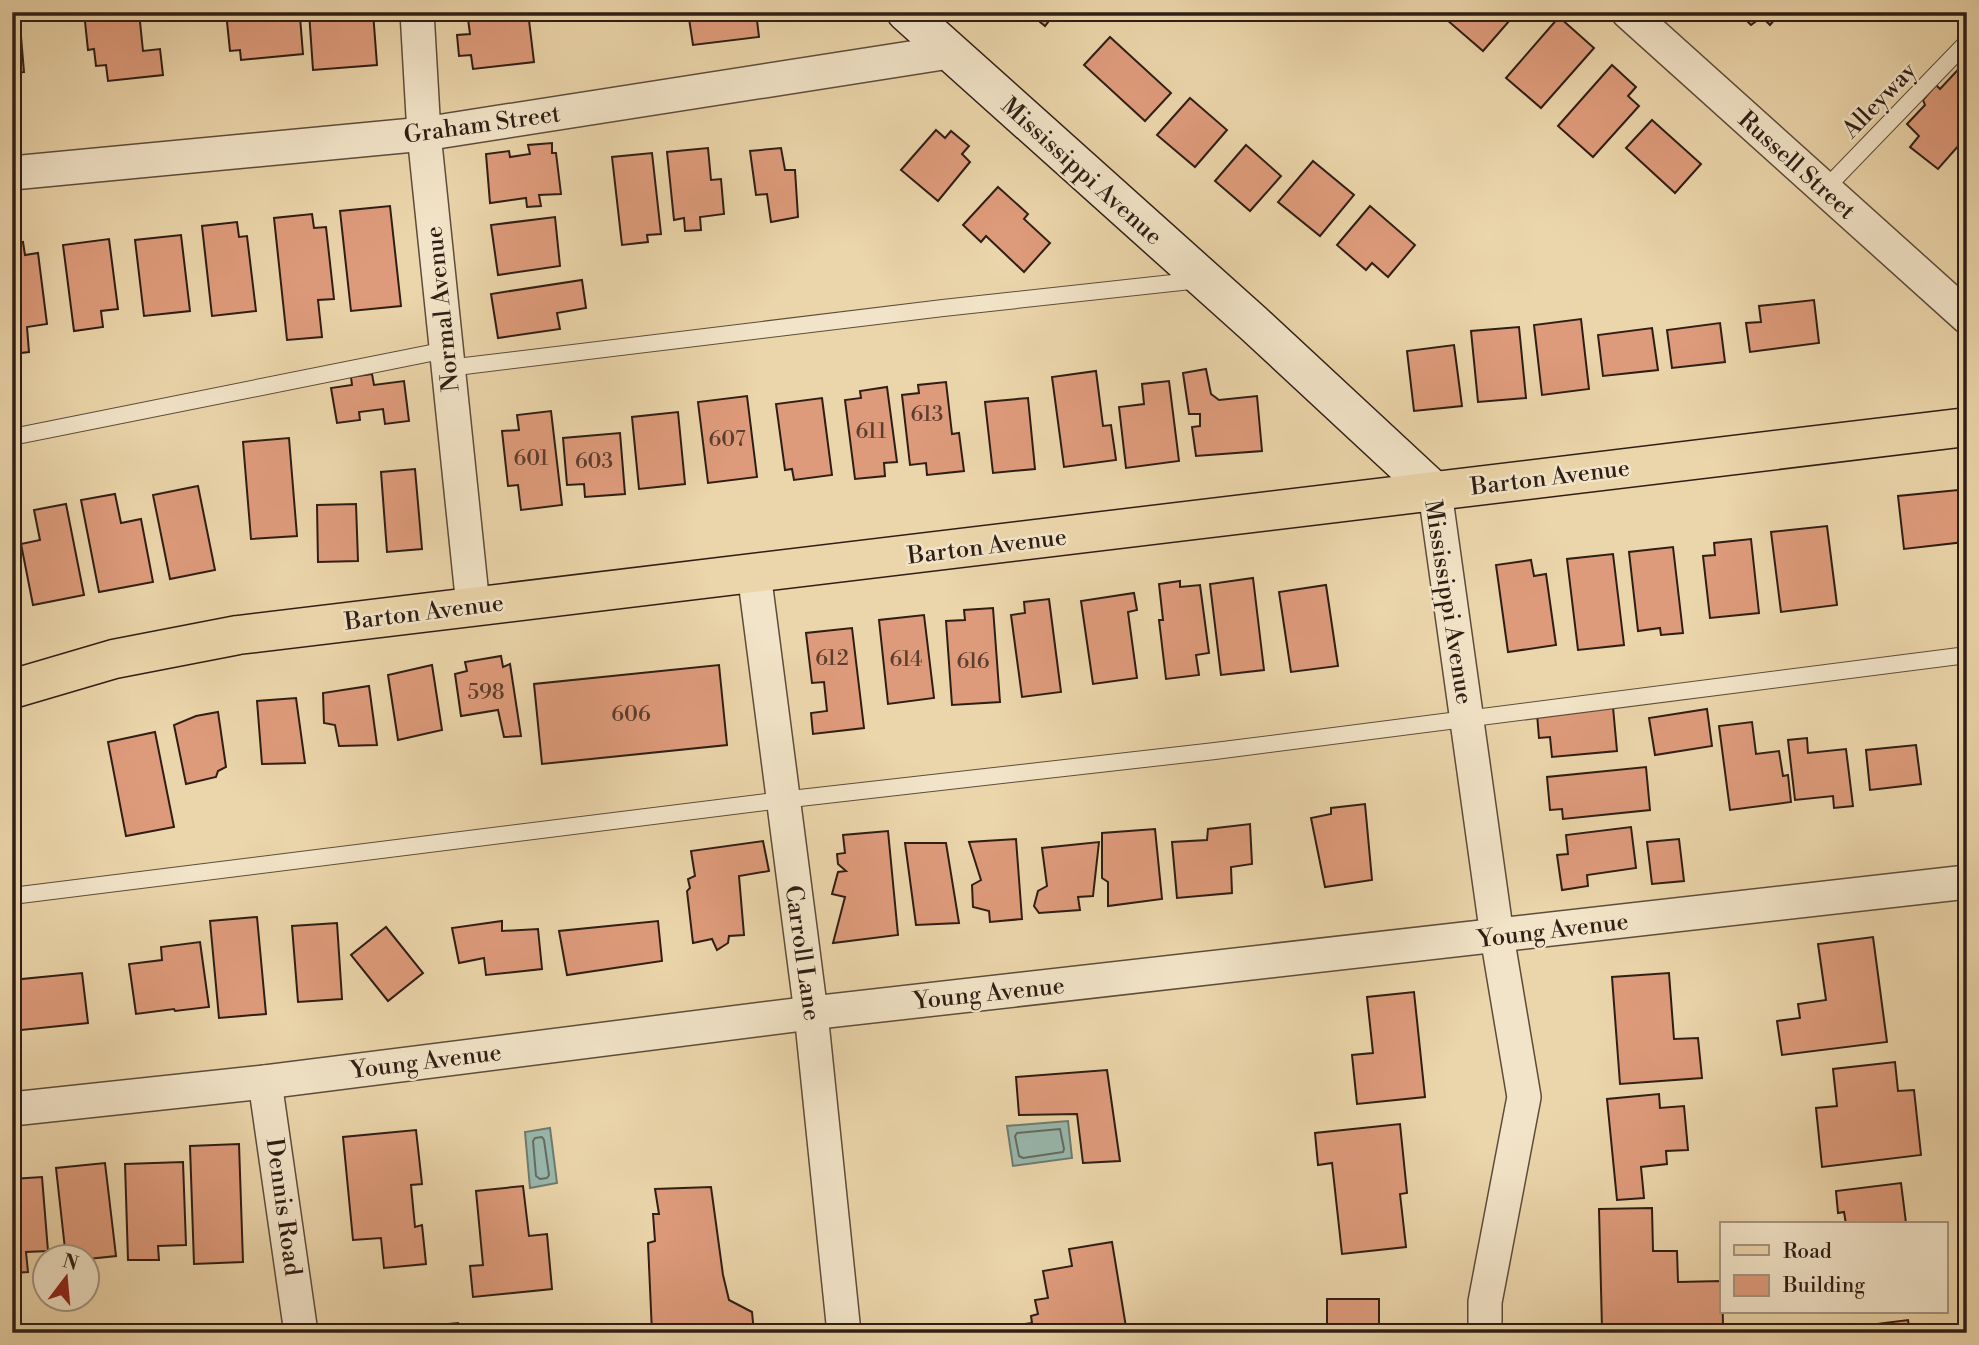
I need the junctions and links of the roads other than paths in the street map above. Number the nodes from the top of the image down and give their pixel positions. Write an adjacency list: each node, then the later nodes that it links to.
1 (417, 12): 6 (street, Normal Avenue)
2 (906, 12): 5 (street, Mississippi Avenue)
3 (1628, 12): 8 (street, Russell Street)
4 (1967, 42): 8 (lane, Alleyway)
5 (949, 52): 6 (street, Graham Street); 9 (street, Mississippi Avenue)
6 (424, 134): 7 (street, Graham Street); 11 (street, Normal Avenue)
7 (12, 173)
8 (1825, 189): 10 (street, Russell Street)
9 (1204, 279): 11 (lane); 14 (street, Mississippi Avenue)
10 (1967, 317)
11 (447, 359): 13 (lane); 16 (street, Normal Avenue)
12 (1967, 427): 14 (main road, Barton Avenue)
13 (12, 437)
14 (1435, 492): 15 (main road, Barton Avenue); 19 (street, Mississippi Avenue)
15 (754, 573): 16 (main road, Barton Avenue); 20 (street, Carroll Lane)
16 (473, 606): 18 (main road, Barton Avenue)
17 (1967, 655): 19 (lane)
18 (12, 689)
19 (1466, 718): 20 (lane); 23 (street, Mississippi Avenue)
20 (782, 800): 22 (lane); 24 (street, Carroll Lane)
21 (1967, 882): 23 (street, Young Avenue)
22 (12, 896)
23 (1497, 936): 24 (street, Young Avenue); 29 (street, Mississippi Avenue)
24 (811, 1013): 25 (street, Young Avenue); 28 (street, Carroll Lane)
25 (265, 1082): 26 (street, Young Avenue); 27 (street, Dennis Road)
26 (12, 1110)
27 (301, 1333)
28 (844, 1333)
29 (1485, 1333)

